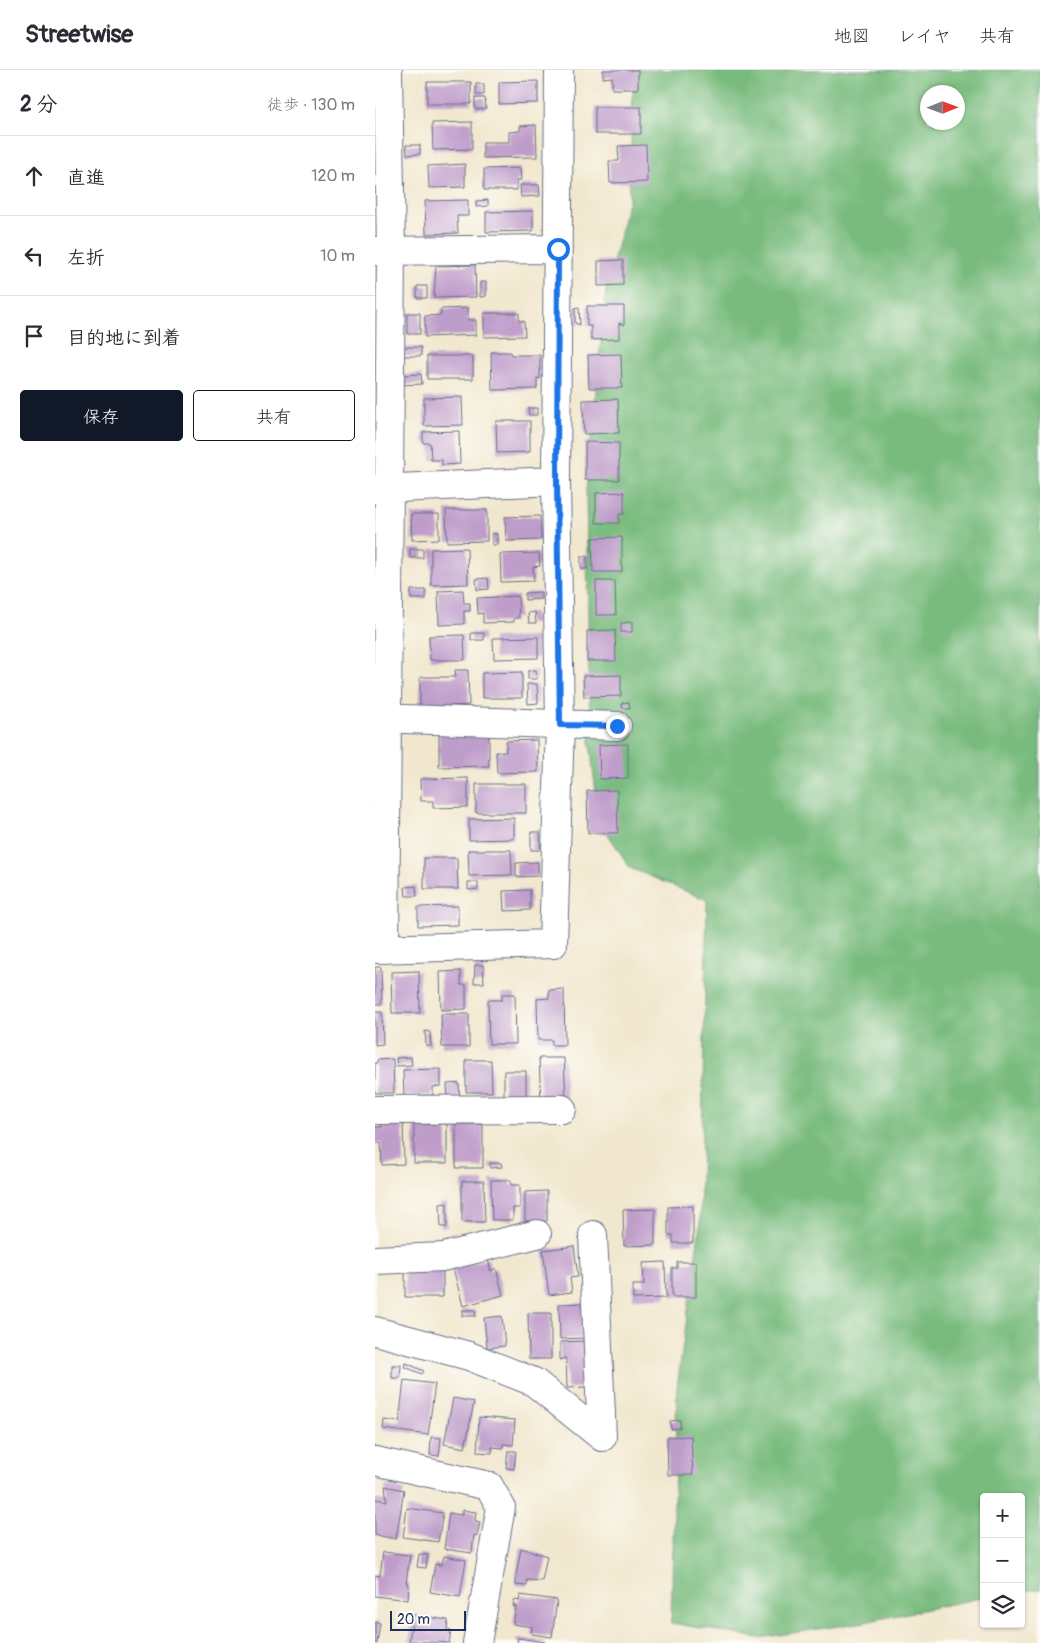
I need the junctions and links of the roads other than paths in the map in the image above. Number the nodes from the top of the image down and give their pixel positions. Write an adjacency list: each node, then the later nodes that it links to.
1 (388, 70): 4 (street)
2 (559, 70): 3 (street)
3 (558, 249): 4 (street); 5 (street)
4 (383, 251): 6 (street)
5 (557, 481): 6 (street); 8 (street)
6 (382, 489): 7 (street)
7 (382, 718): 8 (street); 10 (street)
8 (560, 725): 9 (street); 10 (street)
9 (617, 726)
10 (380, 949)
11 (562, 1109): 12 (street)
12 (375, 1110)
13 (537, 1234): 15 (street)
14 (593, 1234): 16 (street)
15 (375, 1260)
16 (375, 1331)
17 (375, 1461): 18 (street)
18 (477, 1643)

